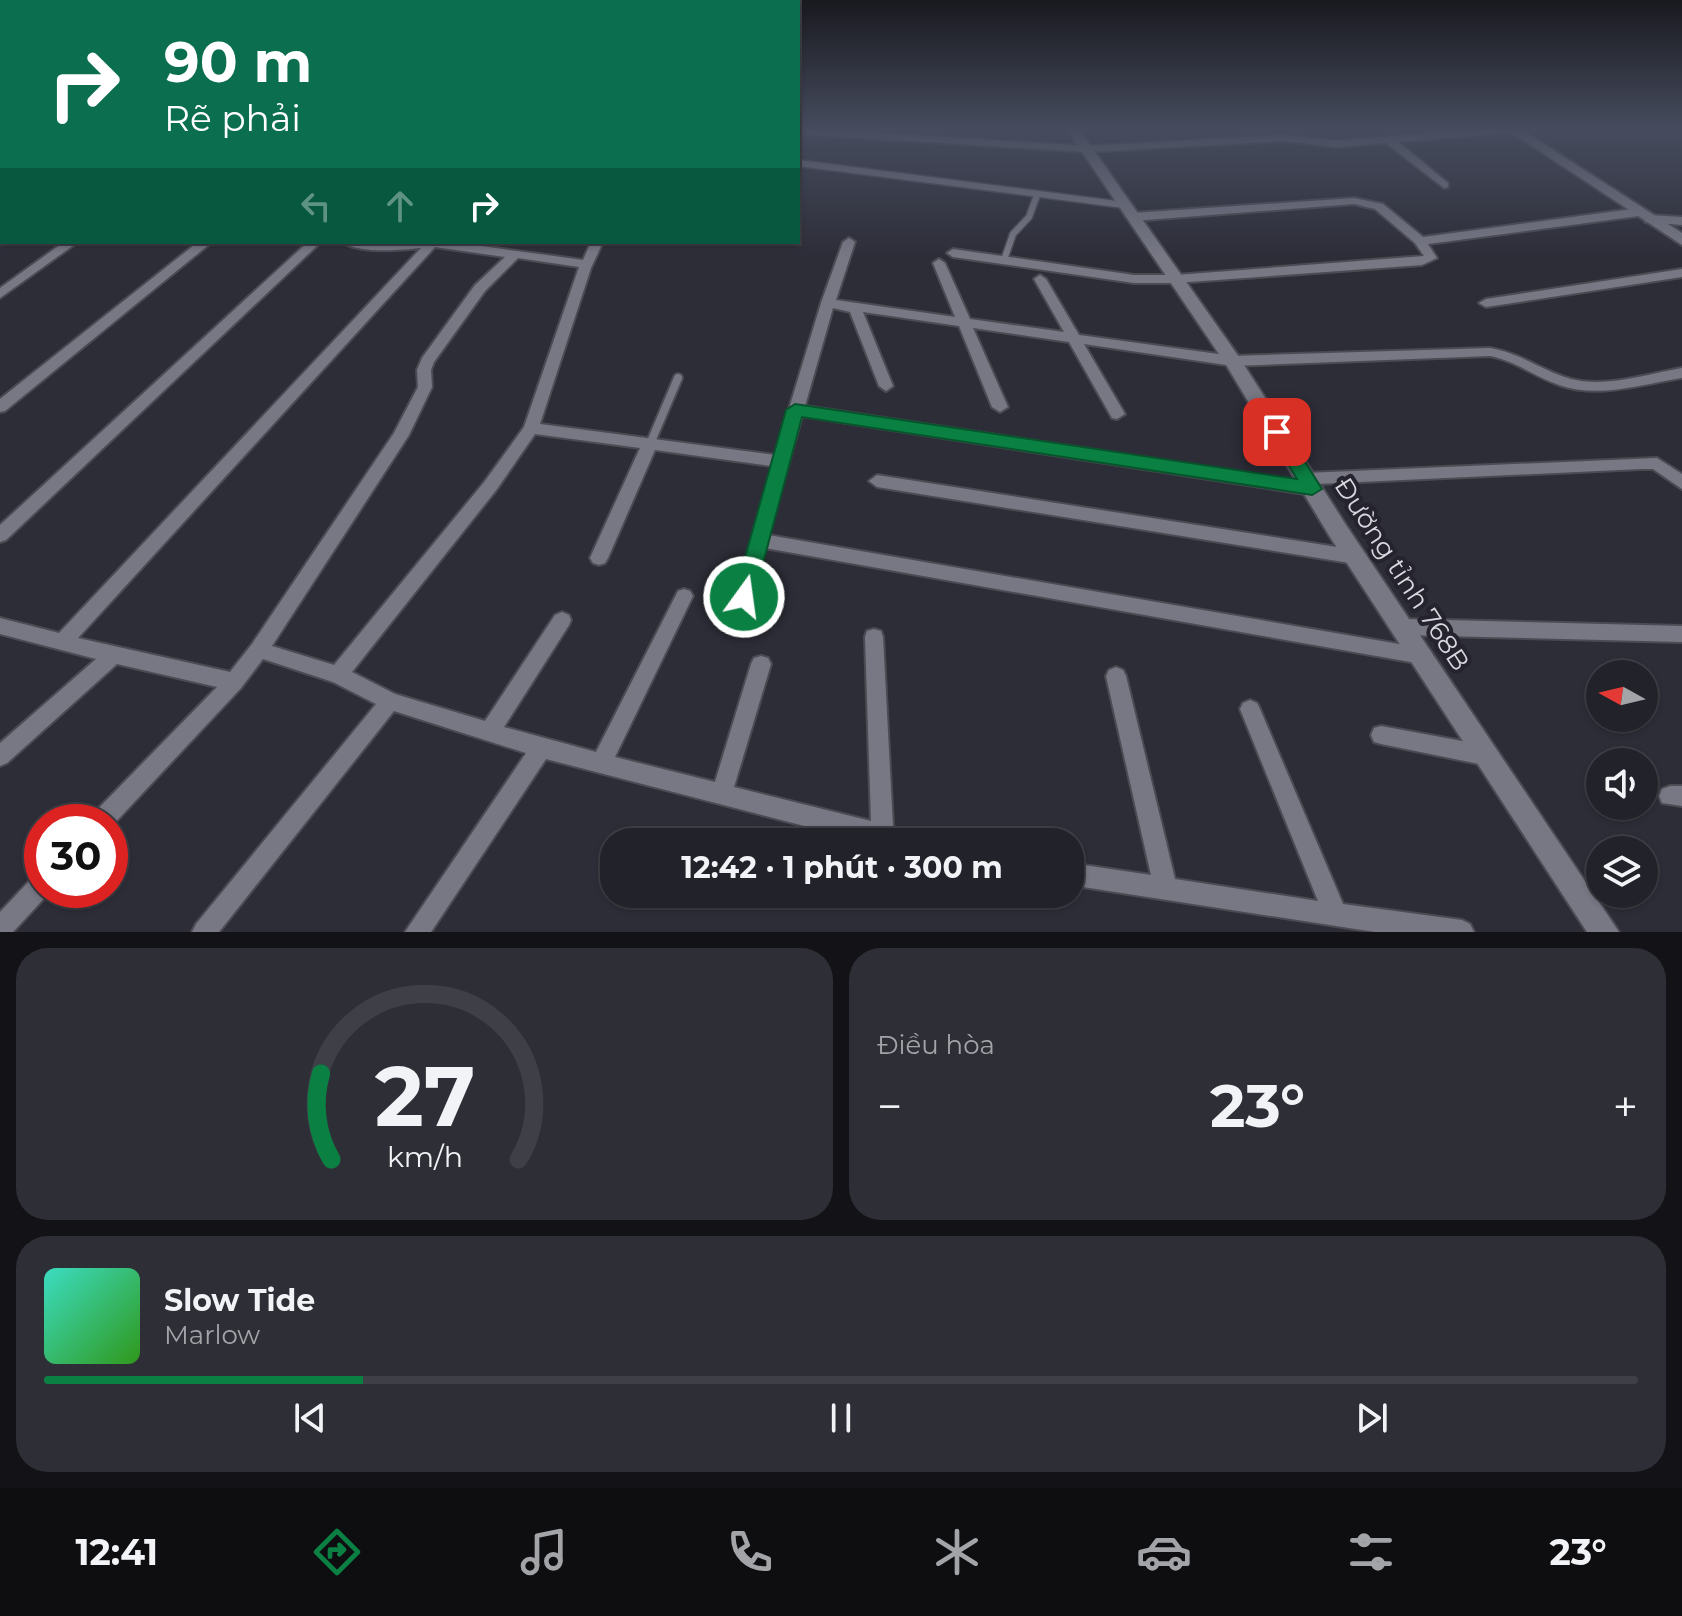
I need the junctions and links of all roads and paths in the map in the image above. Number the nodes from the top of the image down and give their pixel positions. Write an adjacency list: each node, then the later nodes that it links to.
1 (844, 171): 6 (lane)
2 (1102, 171): 7 (street, Đường tỉnh 768B)
3 (1428, 171): 5 (street)
4 (1578, 171): 8 (street)
5 (1444, 185)
6 (1037, 195): 7 (lane); 23 (lane)
7 (1128, 211): 11 (street); 28 (street, Đường tỉnh 768B)
8 (1644, 215): 9 (street); 10 (street); 11 (street)
9 (1682, 221)
10 (1682, 240)
11 (1420, 241): 28 (street)
12 (849, 242): 30 (street)
13 (69, 244): 29 (street)
14 (204, 244): 39 (street)
15 (313, 244): 49 (street)
16 (365, 244): 17 (street)
17 (408, 244)
18 (431, 244): 60 (street)
19 (439, 244): 22 (street)
20 (596, 244): 25 (street)
21 (953, 253): 23 (street)
22 (514, 255): 25 (street); 61 (street)
23 (1004, 260): 28 (street)
24 (939, 263): 33 (street)
25 (587, 264): 43 (street)
26 (1682, 273): 31 (street)
27 (1040, 279): 34 (street)
28 (1176, 279): 35 (street, Đường tỉnh 768B)
29 (0, 294)
30 (828, 303): 32 (street); 41 (street)
31 (1486, 303)
32 (851, 306): 33 (street); 38 (street)
33 (962, 322): 34 (street); 40 (street)
34 (1074, 338): 35 (street); 42 (street)
35 (1233, 361): 36 (street); 48 (street, Đường tỉnh 768B)
36 (1682, 373)
37 (678, 378): 44 (lane)
38 (886, 386)
39 (0, 407)
40 (1000, 407)
41 (795, 410): 45 (street); 48 (street)
42 (1117, 414)
43 (531, 428): 44 (street); 65 (street)
44 (650, 444): 45 (street); 52 (street)
45 (779, 461): 50 (street)
46 (877, 481): 51 (street)
47 (1682, 483): 48 (street)
48 (1309, 484): 51 (street, Đường tỉnh 768B)
49 (0, 535)
50 (758, 540): 54 (street); 63 (street)
51 (1356, 557): 57 (street, Đường tỉnh 768B)
52 (599, 558)
53 (684, 596): 75 (street)
54 (744, 597)
55 (562, 620): 70 (street)
56 (0, 626): 60 (street)
57 (1403, 627): 58 (street); 63 (street, Đường tỉnh 768B)
58 (1682, 634)
59 (874, 637): 79 (street)
60 (62, 642): 62 (street)
61 (259, 650): 65 (street); 67 (street)
62 (114, 655): 67 (street); 73 (street)
63 (1422, 656): 74 (street, Đường tỉnh 768B)
64 (761, 664): 76 (street)
65 (338, 675): 68 (street)
66 (1116, 676): 81 (street)
67 (234, 682): 77 (street)
68 (390, 701): 70 (street); 85 (street)
69 (1250, 709): 83 (street)
70 (490, 732): 72 (street)
71 (1381, 735): 74 (street)
72 (541, 748): 75 (street); 86 (street)
73 (0, 756)
74 (1489, 756): 88 (street, Đường tỉnh 768B)
75 (600, 765): 76 (street)
76 (721, 796): 78 (street)
77 (118, 804)
78 (860, 828)
79 (882, 828)
80 (1084, 876): 81 (street)
81 (1166, 890): 83 (street)
82 (24, 903): 84 (street)
83 (1336, 915): 87 (street)
84 (0, 929)
85 (204, 932)
86 (417, 932)
87 (1462, 932)
88 (1604, 932)

